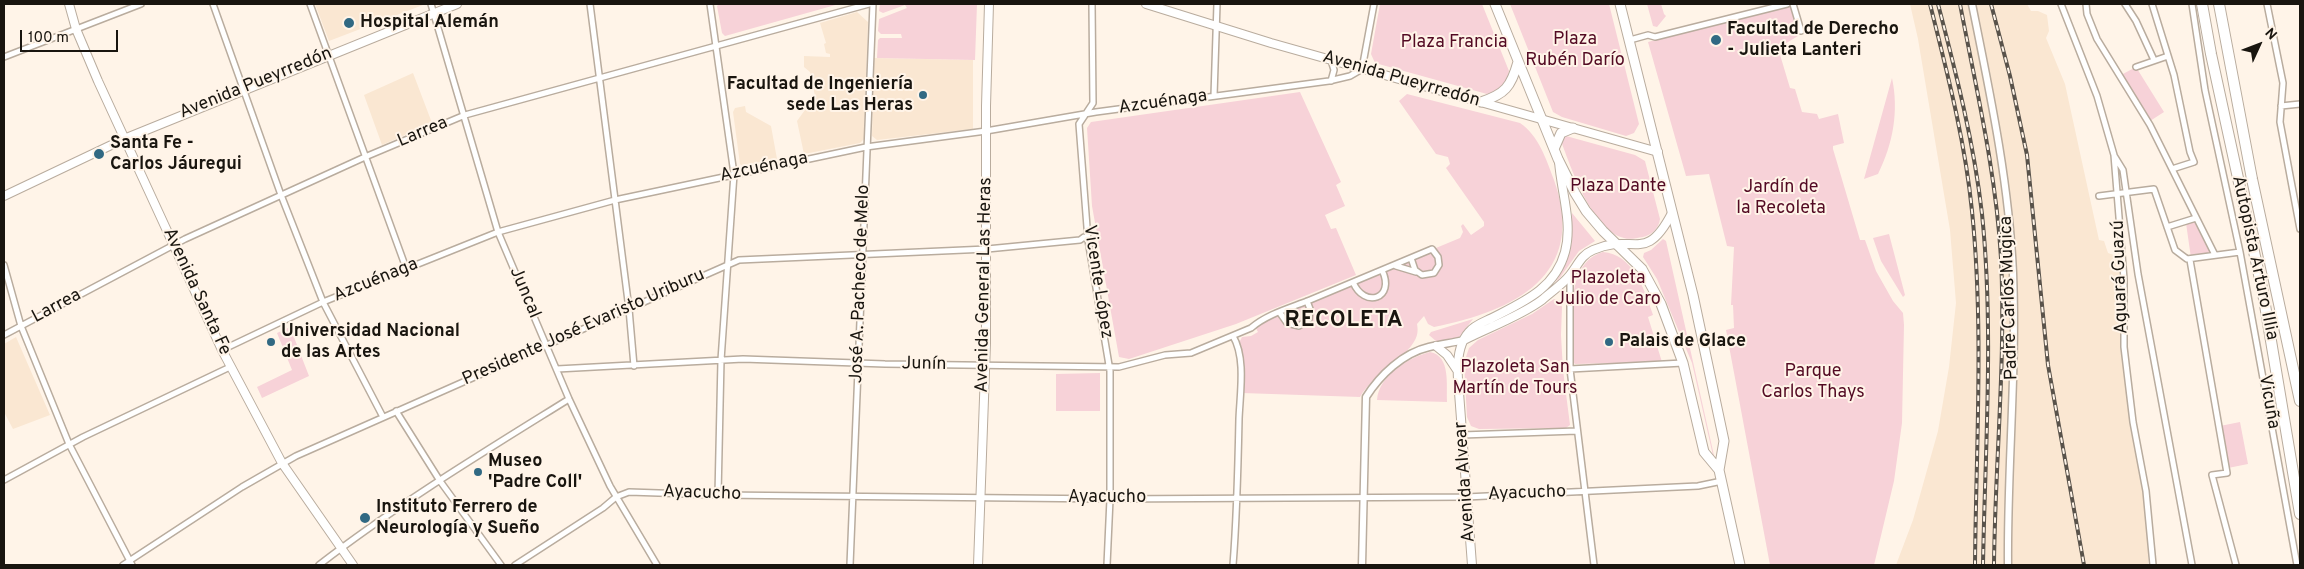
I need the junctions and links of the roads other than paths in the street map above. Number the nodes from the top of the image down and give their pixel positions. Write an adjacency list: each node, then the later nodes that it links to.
1 (69, 4): 30 (main road, Avenida Santa Fe)
2 (141, 4): 30 (street)
3 (213, 4): 44 (street)
4 (310, 4): 34 (street)
5 (431, 4): 28 (street, Juncal)
6 (457, 4): 28 (main road, Avenida Pueyrredón)
7 (590, 4): 42 (street)
8 (710, 4): 33 (street)
9 (871, 4): 33 (street, Larrea); 55 (street, José A. Pacheco de Melo)
10 (989, 4): 53 (main road, Avenida General Las Heras)
11 (1092, 4): 50 (street, Vicente López)
12 (1146, 4): 29 (main road, Avenida Pueyrredón)
13 (1217, 4): 29 (street)
14 (1374, 4): 41 (street)
15 (1495, 4): 39 (main road)
16 (1620, 4): 32 (main road)
17 (1787, 4): 32 (street)
18 (1793, 4): 31 (street)
19 (1972, 4): 151 (street, Padre Carlos Mugica)
20 (2061, 4): 58 (street, Aguará Guazú)
21 (2086, 4): 61 (street)
22 (2125, 4): 38 (street)
23 (2152, 4): 35 (street)
24 (2192, 4): 79 (street, Vicuña)
25 (2202, 4): 134 (highway, Autopista Arturo Illia)
26 (2219, 4): 114 (highway, Autopista Arturo Illia)
27 (2267, 4): 48 (street)
28 (434, 13): 34 (main road, Avenida Pueyrredón); 49 (street, Juncal)
29 (1216, 26): 37 (main road, Avenida Pueyrredón); 45 (street)
30 (76, 29): 36 (street); 54 (main road, Avenida Santa Fe)
31 (1801, 31)
32 (1630, 40): 57 (main road)
33 (715, 46): 42 (street, Larrea); 62 (street)
34 (329, 54): 44 (main road, Avenida Pueyrredón); 59 (street)
35 (2168, 56): 38 (street); 61 (street)
36 (4, 57)
37 (1331, 60): 41 (main road, Avenida Pueyrredón); 43 (street)
38 (2154, 60): 40 (street)
39 (1518, 62): 46 (main road); 51 (main road)
40 (2136, 67)
41 (1362, 68): 43 (street, Azcuénaga); 46 (main road, Avenida Pueyrredón)
42 (601, 77): 49 (street, Larrea); 68 (street)
43 (1331, 81): 45 (street, Azcuénaga)
44 (244, 89): 54 (main road, Avenida Pueyrredón); 65 (street)
45 (1214, 96): 50 (street, Azcuénaga)
46 (1481, 102): 51 (main road, Avenida Pueyrredón)
47 (2300, 104): 48 (street)
48 (2282, 106): 69 (street)
49 (465, 115): 59 (street, Larrea); 74 (street, Juncal)
50 (1084, 115): 53 (street, Azcuénaga); 75 (street, Vicente López)
51 (1542, 118): 52 (main road, Avenida Pueyrredón); 56 (main road)
52 (1573, 128): 56 (main road); 57 (main road, Avenida Pueyrredón)
53 (986, 131): 55 (street, Azcuénaga); 78 (main road, Avenida General Las Heras)
54 (124, 139): 66 (main road, Avenida Pueyrredón); 77 (main road, Avenida Santa Fe)
55 (866, 147): 62 (street, Azcuénaga); 80 (street, José A. Pacheco de Melo)
56 (1554, 150): 60 (main road)
57 (1658, 152): 70 (main road)
58 (2114, 155): 63 (street); 64 (street, Aguará Guazú)
59 (365, 157): 65 (street, Larrea); 87 (street)
60 (1558, 160): 76 (main road); 99 (main road)
61 (2172, 169): 71 (street)
62 (734, 174): 68 (street, Azcuénaga); 84 (street)
63 (2126, 192): 64 (street); 72 (street); 153 (street)
64 (2117, 193): 67 (street); 152 (street, Aguará Guazú)
65 (281, 195): 77 (street, Larrea); 92 (street)
66 (4, 196)
67 (2099, 196)
68 (615, 200): 74 (street, Azcuénaga); 94 (street)
69 (2299, 209): 73 (street)
70 (1672, 213): 76 (main road); 121 (main road)
71 (2196, 218): 72 (street); 81 (street)
72 (2167, 227): 83 (street)
73 (2300, 229)
74 (498, 232): 87 (street, Azcuénaga); 100 (street, Juncal)
75 (1088, 240): 78 (street, Presidente José Evaristo Uriburu); 108 (street, Vicente López)
76 (1616, 244): 90 (main road); 105 (main road)
77 (173, 245): 96 (street, Larrea); 102 (main road, Avenida Santa Fe)
78 (986, 249): 80 (street, Presidente José Evaristo Uriburu); 107 (main road, Avenida General Las Heras)
79 (2240, 252): 81 (street); 155 (street, Vicuña)
80 (864, 254): 84 (street, Presidente José Evaristo Uriburu); 104 (street, José A. Pacheco de Melo)
81 (2215, 255): 83 (street)
82 (1411, 258): 86 (street, Junín); 89 (street); 89 (street, Junín)
83 (2190, 260): 154 (street)
84 (729, 264): 94 (street, Presidente José Evaristo Uriburu); 103 (street)
85 (4, 265): 96 (street)
86 (1393, 266): 88 (street, Junín); 89 (street)
87 (406, 268): 92 (street, Azcuénaga)
88 (1382, 270): 91 (street, Junín); 91 (street)
89 (1419, 273)
90 (1570, 275): 99 (main road); 111 (street)
91 (1353, 282): 93 (street, Junín)
92 (323, 302): 102 (street, Azcuénaga); 116 (street)
93 (1307, 302): 95 (street, Junín); 95 (street)
94 (629, 309): 100 (street, Presidente José Evaristo Uriburu); 106 (street)
95 (1280, 313): 98 (street, Junín)
96 (21, 326): 97 (street, Larrea); 119 (street)
97 (4, 335)
98 (1233, 336): 108 (street, Junín); 131 (street)
99 (1464, 340): 101 (street); 112 (main road, Avenida Alvear)
100 (546, 345): 110 (street, Juncal); 115 (street, Presidente José Evaristo Uriburu)
101 (1436, 346): 112 (main road); 132 (street)
102 (222, 350): 109 (main road, Avenida Santa Fe)
103 (721, 360): 104 (street, Junín); 106 (street, Junín); 126 (street)
104 (857, 363): 107 (street, Junín); 127 (street, José A. Pacheco de Melo)
105 (1683, 363): 111 (street); 121 (main road)
106 (634, 366): 110 (street, Junín)
107 (985, 366): 108 (street, Junín); 129 (main road, Avenida General Las Heras)
108 (1110, 366): 133 (street, Vicente López)
109 (230, 367): 119 (street); 120 (main road, Avenida Santa Fe)
110 (557, 369): 113 (street, Juncal)
111 (1570, 369): 117 (street)
112 (1458, 371): 118 (main road, Avenida Alvear)
113 (569, 399): 123 (street); 128 (street, Juncal)
114 (2300, 400)
115 (396, 411): 116 (street, Presidente José Evaristo Uriburu); 123 (street)
116 (383, 417): 120 (street, Presidente José Evaristo Uriburu)
117 (1576, 431): 118 (street); 125 (street)
118 (1462, 435): 130 (main road, Avenida Alvear)
119 (69, 444): 122 (street); 136 (street)
120 (282, 463): 135 (main road, Avenida Santa Fe); 136 (street, Presidente José Evaristo Uriburu)
121 (1719, 470): 124 (main road)
122 (4, 480)
123 (440, 481): 135 (street); 140 (street)
124 (1722, 481): 125 (street, Ayacucho); 150 (main road)
125 (1585, 492): 130 (street, Ayacucho); 149 (street)
126 (718, 495): 127 (street, Ayacucho); 128 (street, Ayacucho)
127 (853, 496): 129 (street, Ayacucho); 143 (street, José A. Pacheco de Melo)
128 (616, 497): 141 (street, Ayacucho); 142 (street, Juncal)
129 (981, 497): 133 (street, Ayacucho); 144 (main road, Avenida General Las Heras)
130 (1466, 497): 132 (street, Ayacucho); 148 (main road, Avenida Alvear)
131 (1238, 498): 132 (street, Ayacucho); 133 (street, Ayacucho); 146 (street)
132 (1363, 498): 147 (street)
133 (1110, 499): 145 (street, Vicente López)
134 (2300, 514)
135 (341, 548): 138 (street); 139 (main road, Avenida Santa Fe)
136 (131, 563): 137 (street, Presidente José Evaristo Uriburu)
137 (123, 565)
138 (319, 565)
139 (352, 565)
140 (501, 565)
141 (515, 565)
142 (657, 565)
143 (850, 565)
144 (978, 565)
145 (1107, 565)
146 (1233, 565)
147 (1362, 565)
148 (1472, 565)
149 (1594, 565)
150 (1740, 565)
151 (2008, 565)
152 (2154, 565)
153 (2192, 565)
154 (2236, 565)
155 (2297, 565)

